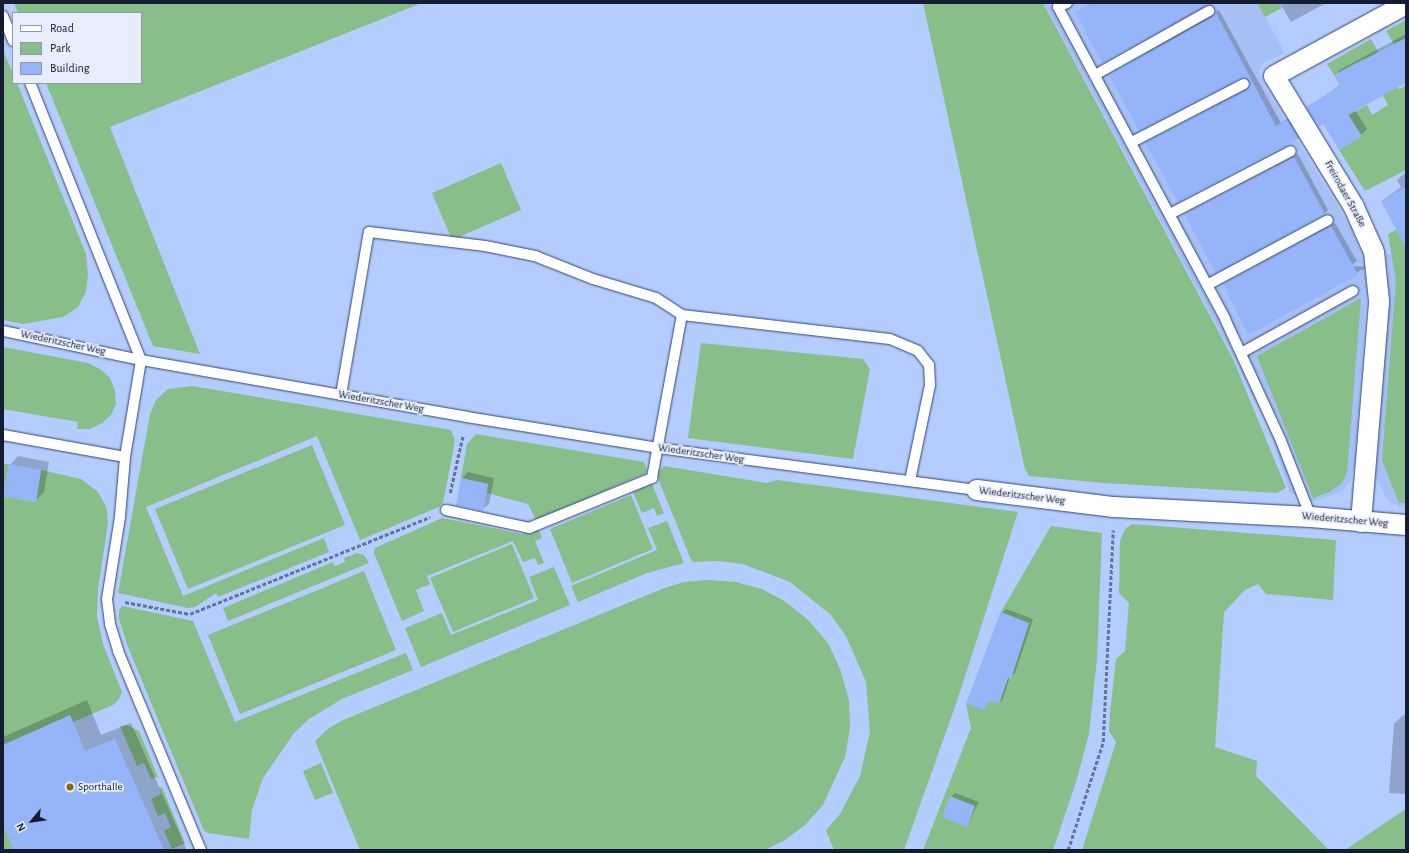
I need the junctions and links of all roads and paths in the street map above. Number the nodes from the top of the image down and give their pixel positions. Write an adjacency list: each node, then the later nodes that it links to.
1 (1066, 3): 6 (lane)
2 (1406, 4): 28 (street, Freirodaer Straße)
3 (1209, 11): 6 (lane)
4 (3, 16): 5 (lane)
5 (12, 38)
6 (1094, 75): 9 (lane)
7 (30, 84): 18 (lane)
8 (1244, 84): 9 (lane)
9 (1132, 142): 11 (lane)
10 (1291, 151): 11 (lane)
11 (1170, 214): 13 (lane)
12 (1328, 220): 13 (lane)
13 (1207, 285): 17 (lane)
14 (1353, 291): 17 (lane)
15 (682, 316): 19 (lane); 22 (lane); 24 (lane)
16 (3, 331): 18 (lane, Wiederitzscher Weg)
17 (1241, 353): 27 (lane)
18 (140, 360): 19 (lane, Wiederitzscher Weg); 23 (lane)
19 (341, 395): 20 (lane, Wiederitzscher Weg)
20 (467, 417): 22 (lane, Wiederitzscher Weg); 26 (path)
21 (3, 434): 23 (lane)
22 (658, 448): 24 (lane, Wiederitzscher Weg); 26 (lane)
23 (125, 457): 31 (lane)
24 (910, 481): 25 (lane, Wiederitzscher Weg)
25 (977, 490): 27 (street, Wiederitzscher Weg)
26 (446, 510): 31 (path)
27 (1311, 517): 28 (street, Wiederitzscher Weg)
28 (1361, 522): 29 (street, Wiederitzscher Weg)
29 (1406, 525)
30 (1113, 534): 33 (path)
31 (107, 599): 32 (lane)
32 (201, 850)
33 (1068, 850)

